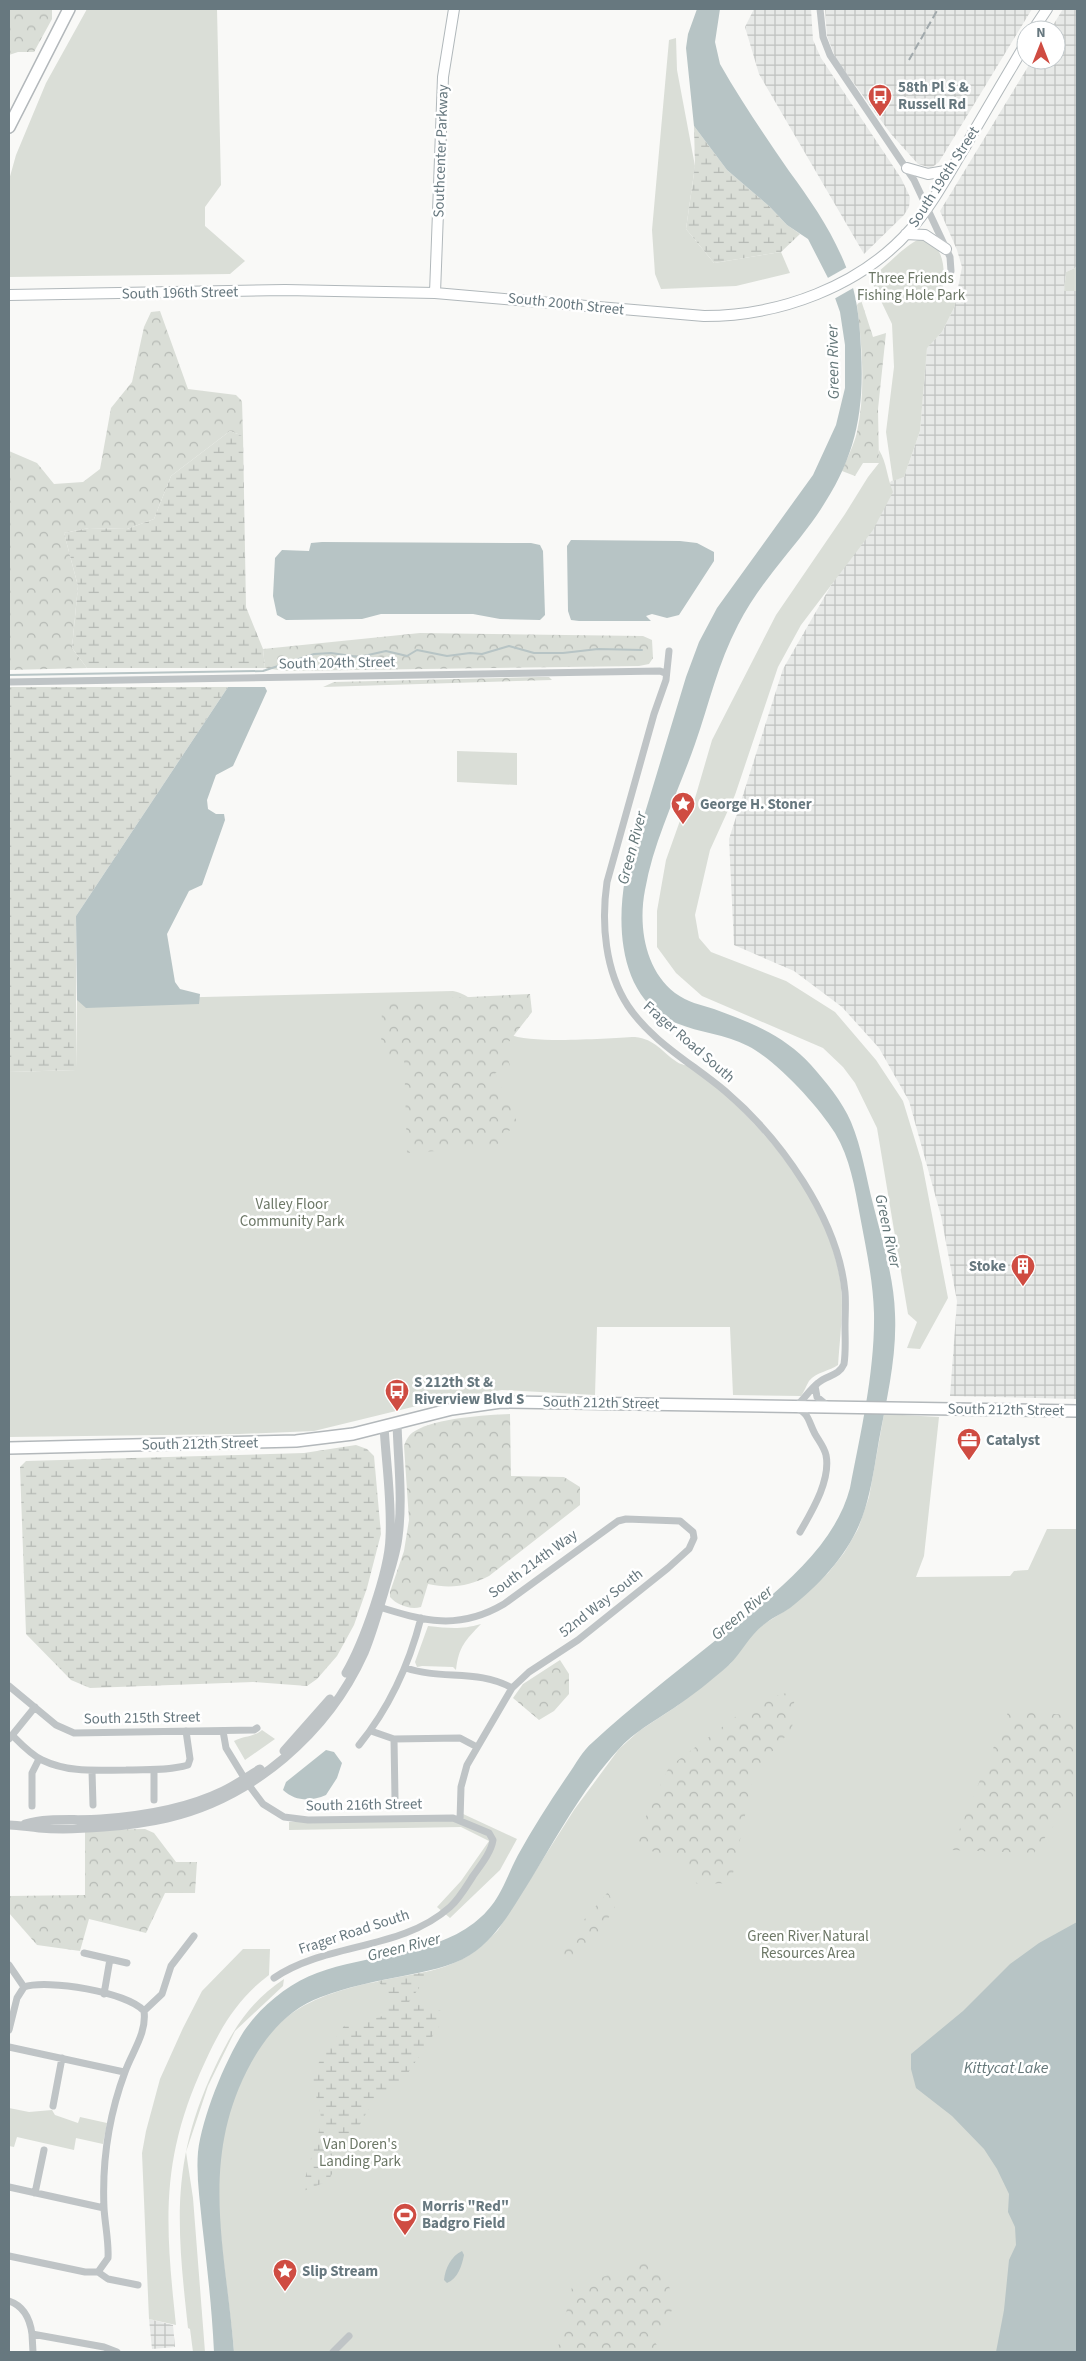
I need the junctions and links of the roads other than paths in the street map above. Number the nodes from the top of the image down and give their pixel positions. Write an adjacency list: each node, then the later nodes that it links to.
1 (69, 9): 7 (main road)
2 (454, 9): 15 (main road, Southcenter Parkway)
3 (820, 9): 8 (street)
4 (1047, 9): 5 (main road)
5 (1040, 20)
6 (1016, 60): 9 (main road, South 196th Street)
7 (9, 128)
8 (907, 168): 9 (main road); 10 (street)
9 (951, 170): 10 (main road, South 196th Street)
10 (927, 207): 11 (main road, South 196th Street); 12 (street)
11 (906, 234): 12 (main road); 17 (main road, South 196th Street)
12 (946, 248): 13 (street)
13 (949, 280)
14 (352, 291): 15 (main road, South 200th Street); 16 (main road, South 196th Street)
15 (435, 293): 17 (main road, South 200th Street)
16 (9, 295)
17 (778, 307)
18 (669, 651): 19 (street, Frager Road South)
19 (665, 673): 20 (street, South 204th Street); 21 (street, Frager Road South)
20 (9, 682)
21 (815, 1386): 22 (street, Frager Road South); 23 (street)
22 (795, 1407): 23 (main road, South 212th Street); 25 (street); 26 (main road, South 212th Street)
23 (829, 1407): 24 (main road, South 212th Street); 25 (street)
24 (1077, 1411)
25 (812, 1422): 30 (street)
26 (396, 1423): 27 (main road, South 212th Street); 31 (street)
27 (384, 1426): 28 (main road, South 212th Street); 31 (street)
28 (9, 1448)
29 (693, 1532): 32 (street, South 214th Way); 35 (street, 52nd Way South)
30 (800, 1532)
31 (377, 1606): 32 (street, South 214th Way); 48 (street)
32 (420, 1618): 33 (street)
33 (406, 1668): 35 (street); 40 (street)
34 (9, 1686): 36 (street, South 215th Street)
35 (512, 1688): 44 (street, 52nd Way South)
36 (35, 1707): 38 (street, South 215th Street); 41 (street)
37 (257, 1728): 39 (street, South 215th Street)
38 (186, 1731): 39 (street, South 215th Street); 46 (street)
39 (223, 1731): 48 (street, South 216th Street)
40 (371, 1731): 42 (street); 43 (street)
41 (10, 1737): 45 (street)
42 (394, 1739): 44 (street); 49 (street)
43 (359, 1745)
44 (477, 1747): 53 (street, 52nd Way South)
45 (39, 1758): 47 (street); 52 (street)
46 (154, 1770): 47 (street); 50 (street)
47 (92, 1771): 51 (street)
48 (246, 1781): 53 (street, South 216th Street); 54 (street)
49 (395, 1798)
50 (154, 1800)
51 (93, 1805)
52 (32, 1806)
53 (460, 1820): 55 (street, South 216th Street)
54 (9, 1825)
55 (494, 1840): 61 (street, Frager Road South)
56 (194, 1936): 64 (street)
57 (84, 1953): 58 (street)
58 (110, 1959): 59 (street); 63 (street)
59 (127, 1963)
60 (9, 1965): 62 (street)
61 (274, 1978)
62 (24, 1987): 63 (street); 65 (street)
63 (104, 1994): 64 (street)
64 (144, 2011): 69 (street)
65 (11, 2013): 66 (street)
66 (9, 2030)
67 (9, 2047): 68 (street)
68 (62, 2058): 69 (street); 70 (street)
69 (124, 2072): 74 (street)
70 (53, 2106)
71 (44, 2150): 73 (street)
72 (9, 2187): 73 (street)
73 (35, 2193): 74 (street)
74 (104, 2208): 76 (street)
75 (9, 2256): 76 (street)
76 (98, 2272): 77 (street)
77 (138, 2285)
78 (9, 2302): 79 (street)
79 (32, 2334): 81 (street); 82 (street)
80 (349, 2336): 83 (street)
81 (33, 2352)
82 (116, 2352)
83 (333, 2352)

